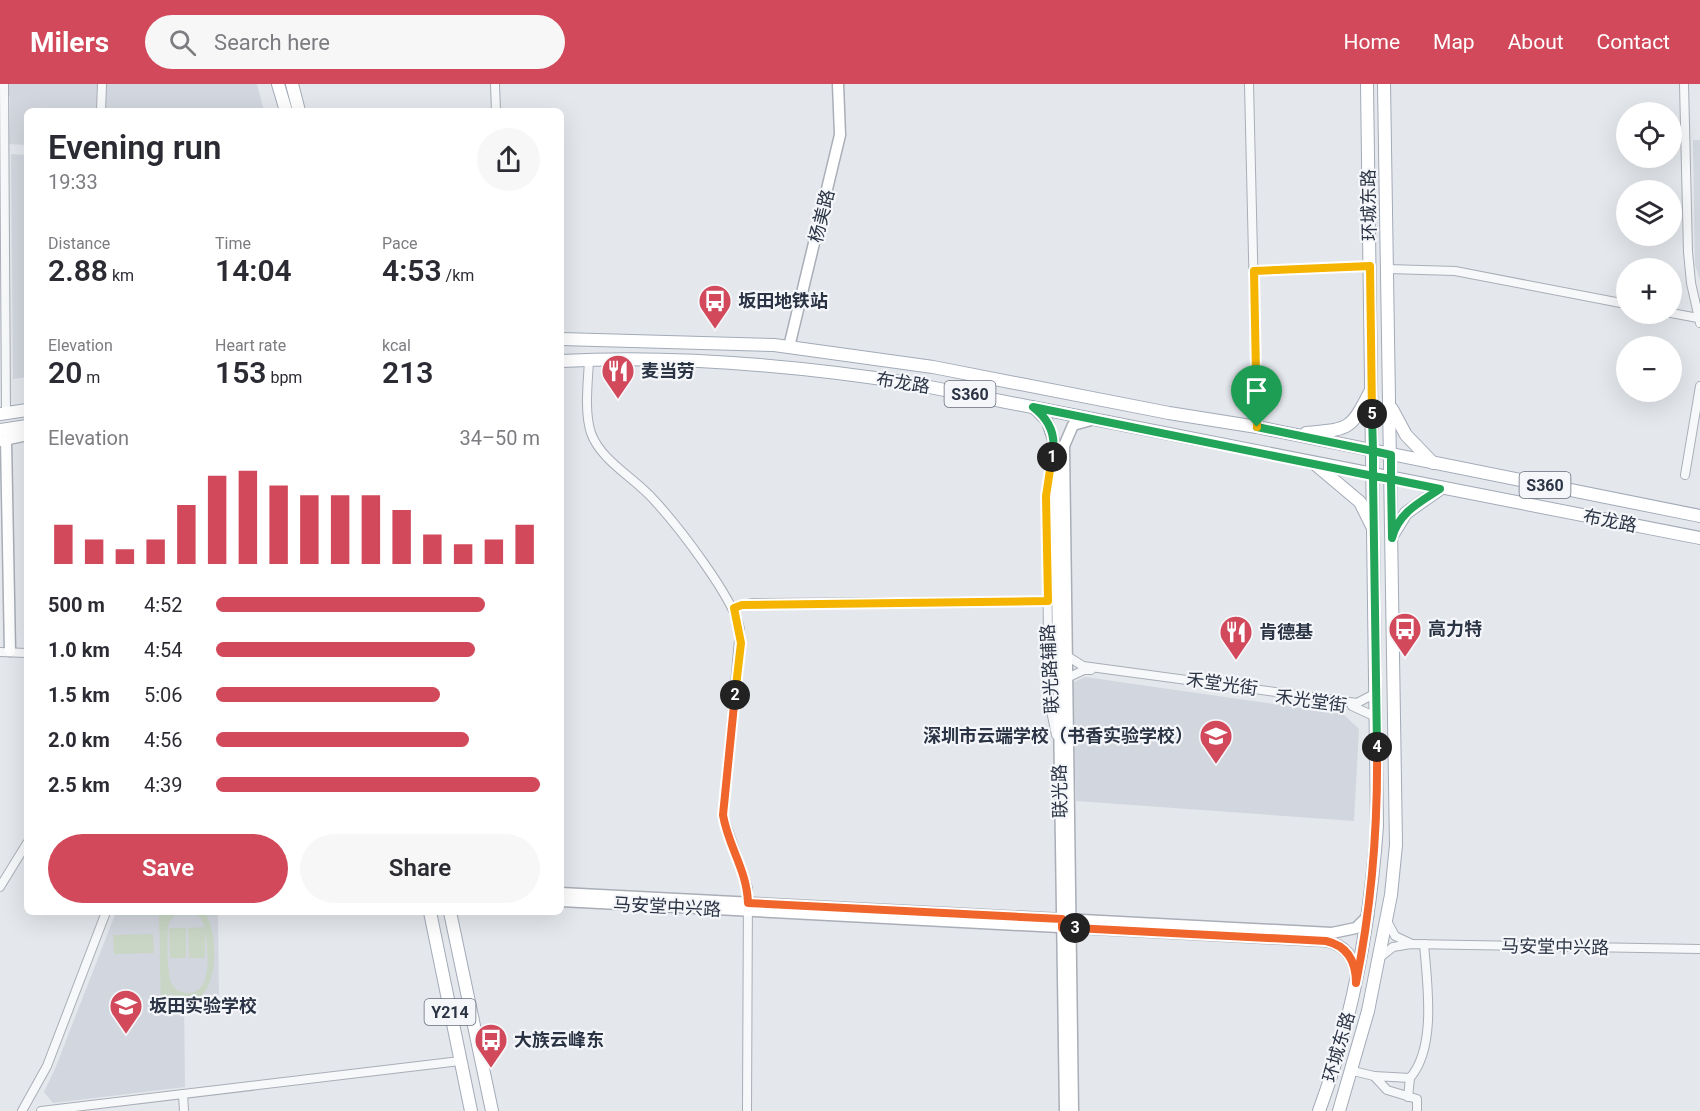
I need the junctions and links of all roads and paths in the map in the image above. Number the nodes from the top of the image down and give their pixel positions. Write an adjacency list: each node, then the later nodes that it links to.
1 (4, 84): 30 (street)
2 (102, 84): 11 (street)
3 (278, 84): 12 (main road)
4 (292, 84): 13 (main road)
5 (495, 84): 14 (street)
6 (838, 84): 22 (street, 杨美路)
7 (1249, 84): 17 (street)
8 (1367, 84): 15 (main road, 环城东路)
9 (1384, 84): 16 (main road, 环城东路)
10 (1684, 84): 20 (street)
11 (100, 108)
12 (285, 108)
13 (299, 108)
14 (496, 108)
15 (1370, 266): 17 (street); 26 (main road, 环城东路)
16 (1388, 269): 18 (street); 27 (main road, 环城东路)
17 (1254, 271): 33 (street)
18 (1616, 302)
19 (1682, 316): 20 (street)
20 (1699, 321)
21 (564, 339): 22 (main road, 布龙路 / S360)
22 (789, 347): 33 (main road, 布龙路 / S360)
23 (589, 360): 24 (main road, 布龙路 / S360); 28 (main road, 布龙路 / S360); 51 (street)
24 (564, 361)
25 (1700, 386): 42 (street)
26 (1372, 388): 35 (main road); 38 (main road, 环城东路)
27 (1390, 406): 39 (main road, 环城东路); 40 (main road)
28 (1033, 407): 31 (main road, 布龙路 / S360); 37 (street, 联光路)
29 (24, 410): 30 (main road)
30 (3, 414)
31 (1095, 420): 41 (main road, 布龙路 / S360); 54 (street, 联光路)
32 (24, 427): 36 (main road)
33 (1257, 427): 35 (main road, 布龙路 / S360)
34 (24, 435): 36 (street)
35 (1293, 435): 38 (main road, 布龙路 / S360)
36 (2, 437): 52 (street)
37 (1055, 445): 50 (street, 联光路辅路); 58 (street, 联光路)
38 (1373, 451): 39 (main road, 布龙路 / S360); 43 (main road, 环城东路)
39 (1391, 455): 40 (main road, 布龙路 / S360); 44 (main road, 环城东路)
40 (1433, 463): 46 (main road, 布龙路 / S360)
41 (1315, 464): 43 (main road, 布龙路 / S360); 47 (main road)
42 (1685, 475)
43 (1373, 476): 44 (main road, 布龙路 / S360); 47 (main road, 环城东路)
44 (1391, 479): 45 (main road, 布龙路 / S360); 48 (main road, 环城东路)
45 (1440, 489): 48 (main road); 49 (main road, 布龙路 / S360)
46 (1700, 516)
47 (1374, 531): 56 (main road, 环城东路)
48 (1392, 538): 70 (main road, 环城东路)
49 (1700, 538)
50 (1048, 601): 51 (street); 58 (street, 联光路辅路)
51 (734, 608): 63 (street)
52 (5, 652): 53 (street)
53 (24, 653)
54 (1067, 656): 55 (street, 联光路); 56 (street, 禾堂光街)
55 (1067, 678): 57 (street, 禾光堂街); 71 (street, 联光路)
56 (1376, 693): 57 (main road, 环城东路)
57 (1377, 717): 69 (main road, 环城东路)
58 (1060, 750): 71 (street, 联光路)
59 (24, 848): 60 (street)
60 (0, 887)
61 (564, 893): 63 (street, 马安堂中兴路)
62 (564, 901): 63 (street, 马安堂中兴路)
63 (748, 907): 71 (street, 马安堂中兴路); 90 (street)
64 (105, 915): 85 (street)
65 (424, 915): 73 (main road)
66 (431, 915): 73 (main road, Y214)
67 (451, 915): 72 (main road, Y214)
68 (455, 915): 72 (street)
69 (1368, 916): 71 (street, 马安堂中兴路); 78 (main road, 环城东路)
70 (1386, 919): 74 (street); 77 (main road, 环城东路)
71 (1067, 924): 78 (street, 马安堂中兴路); 91 (street, 联光路); 92 (street, 联光路)
72 (453, 925): 89 (main road, Y214)
73 (436, 939): 79 (main road, Y214)
74 (1411, 944): 75 (street, 马安堂中兴路); 77 (street, 马安堂中兴路)
75 (1424, 944): 76 (street, 马安堂中兴路); 82 (street)
76 (1700, 949)
77 (1378, 959): 80 (main road, 环城东路)
78 (1356, 983): 93 (main road, 环城东路)
79 (460, 1061): 83 (street); 88 (main road, Y214)
80 (1353, 1071): 81 (street); 94 (main road, 环城东路)
81 (1374, 1076): 82 (street); 84 (street)
82 (1410, 1078): 84 (street)
83 (183, 1094): 86 (street); 87 (street)
84 (1408, 1097): 95 (street)
85 (22, 1111)
86 (41, 1111)
87 (183, 1111)
88 (471, 1111)
89 (492, 1111)
90 (747, 1111)
91 (1065, 1111)
92 (1073, 1111)
93 (1319, 1111)
94 (1340, 1111)
95 (1417, 1111)

